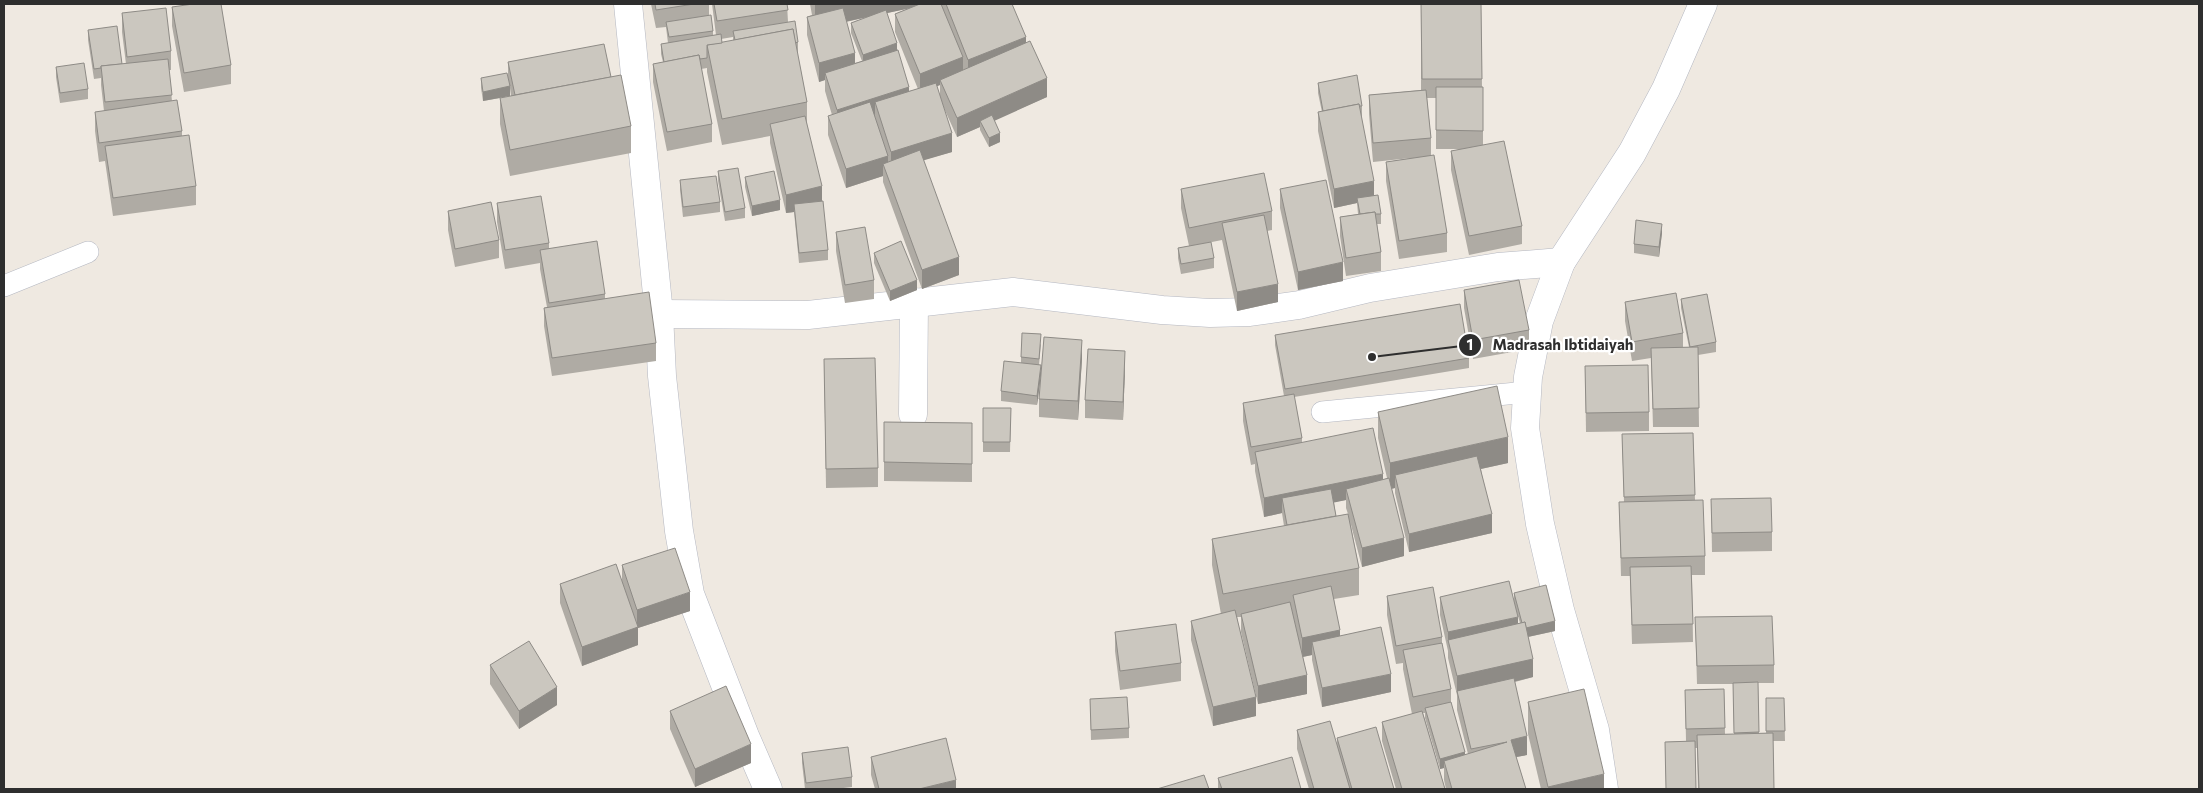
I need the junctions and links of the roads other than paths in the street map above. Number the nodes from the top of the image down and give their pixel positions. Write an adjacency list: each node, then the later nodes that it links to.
1 (628, 4): 7 (street)
2 (1703, 4): 4 (street)
3 (88, 252): 5 (lane)
4 (1561, 262): 6 (street); 8 (street)
5 (4, 286)
6 (914, 302): 7 (street); 10 (street)
7 (659, 314): 11 (street)
8 (1527, 392): 9 (lane); 12 (street)
9 (1322, 412)
10 (913, 414)
11 (768, 789)
12 (1604, 789)

